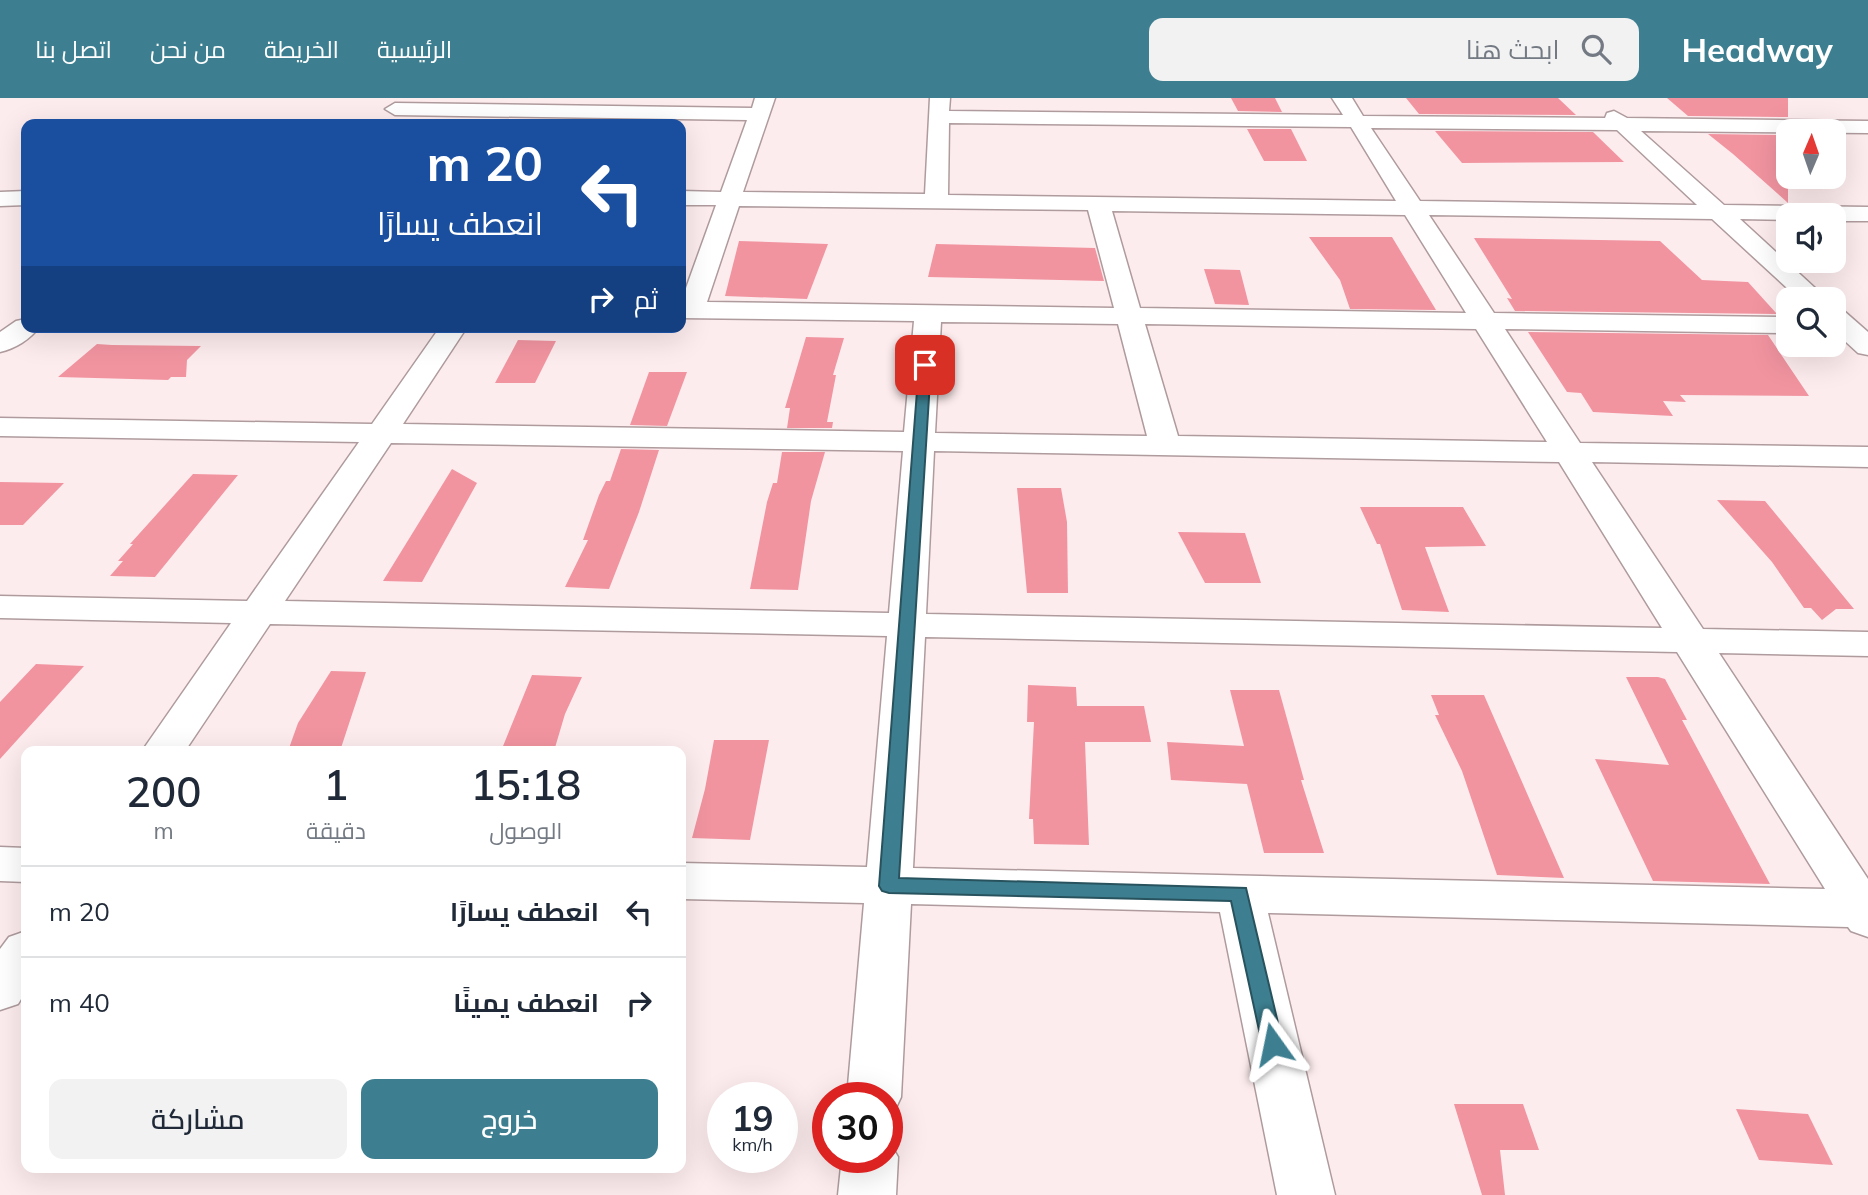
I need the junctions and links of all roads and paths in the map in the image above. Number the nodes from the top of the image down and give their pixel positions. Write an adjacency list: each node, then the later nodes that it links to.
1 (413, 98): 5 (street)
2 (1096, 98): 8 (street)
3 (1342, 98): 10 (street)
4 (1758, 105): 9 (street)
5 (762, 106): 18 (street)
6 (940, 107): 8 (street); 19 (street)
7 (1604, 107): 11 (street)
8 (1100, 119): 10 (street)
9 (1777, 119)
10 (1358, 121): 11 (street); 21 (street)
11 (1622, 124): 12 (street); 22 (street)
12 (1776, 126)
13 (1846, 127): 14 (street)
14 (1868, 127)
15 (21, 198): 17 (street)
16 (686, 198): 18 (street)
17 (0, 199)
18 (730, 200): 19 (street); 25 (street)
19 (936, 201): 20 (street)
20 (1098, 203): 21 (street); 27 (street)
21 (1413, 207): 22 (street); 28 (street)
22 (1716, 212): 23 (street); 24 (street)
23 (1868, 214)
24 (1800, 287)
25 (686, 310): 26 (street)
26 (928, 313): 27 (street); 37 (street)
27 (1130, 316): 28 (street); 38 (street)
28 (1487, 321): 30 (street); 39 (street)
29 (1846, 325): 34 (street)
30 (1776, 326)
31 (21, 330): 33 (street)
32 (450, 333): 36 (street)
33 (0, 344)
34 (1868, 347)
35 (0, 427): 36 (street)
36 (381, 433): 37 (street); 42 (street)
37 (919, 442): 38 (street); 43 (street)
38 (1165, 446): 39 (street)
39 (1570, 452): 40 (street); 44 (street)
40 (1868, 457)
41 (0, 607): 42 (street)
42 (258, 612): 43 (street); 46 (street)
43 (906, 625): 44 (street); 50 (street)
44 (1690, 640): 45 (street); 52 (street)
45 (1868, 644)
46 (166, 746)
47 (0, 864): 48 (street)
48 (21, 865)
49 (686, 881): 50 (street)
50 (889, 886): 51 (street); 55 (street)
51 (1240, 894): 52 (street); 58 (street)
52 (1866, 912)
53 (21, 958): 54 (street)
54 (0, 989)
55 (875, 1082)
56 (869, 1173): 57 (street)
57 (867, 1195)
58 (1306, 1195)

